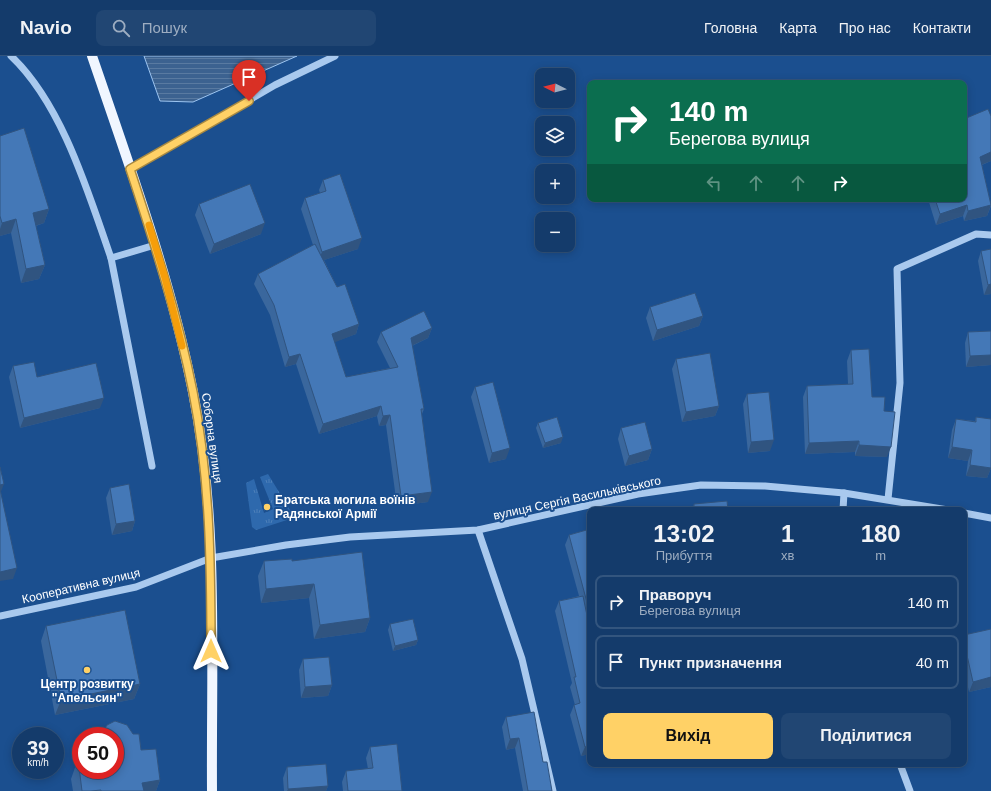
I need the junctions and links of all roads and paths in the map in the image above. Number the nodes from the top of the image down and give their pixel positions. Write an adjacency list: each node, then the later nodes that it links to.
1 (11, 56): 7 (street)
2 (92, 56): 4 (main road, Соборна вулиця)
3 (335, 56): 4 (street)
4 (130, 169): 6 (main road, Соборна вулиця)
5 (991, 234): 10 (street)
6 (155, 245): 7 (street); 16 (main road, Соборна вулиця)
7 (111, 258): 8 (street)
8 (152, 466)
9 (844, 493): 10 (street, вулиця Сергія Васильківського); 11 (street); 15 (street, вулиця Сергія Васильківського)
10 (888, 499): 12 (street, вулиця Сергія Васильківського)
11 (843, 507)
12 (932, 507)
13 (967, 514): 14 (street)
14 (991, 518)
15 (478, 530): 16 (street, вулиця Сергія Васильківського); 20 (street)
16 (211, 558): 17 (street, Кооперативна вулиця); 19 (main road, Соборна вулиця)
17 (0, 616)
18 (901, 767): 21 (street)
19 (212, 791)
20 (553, 791)
21 (910, 791)

